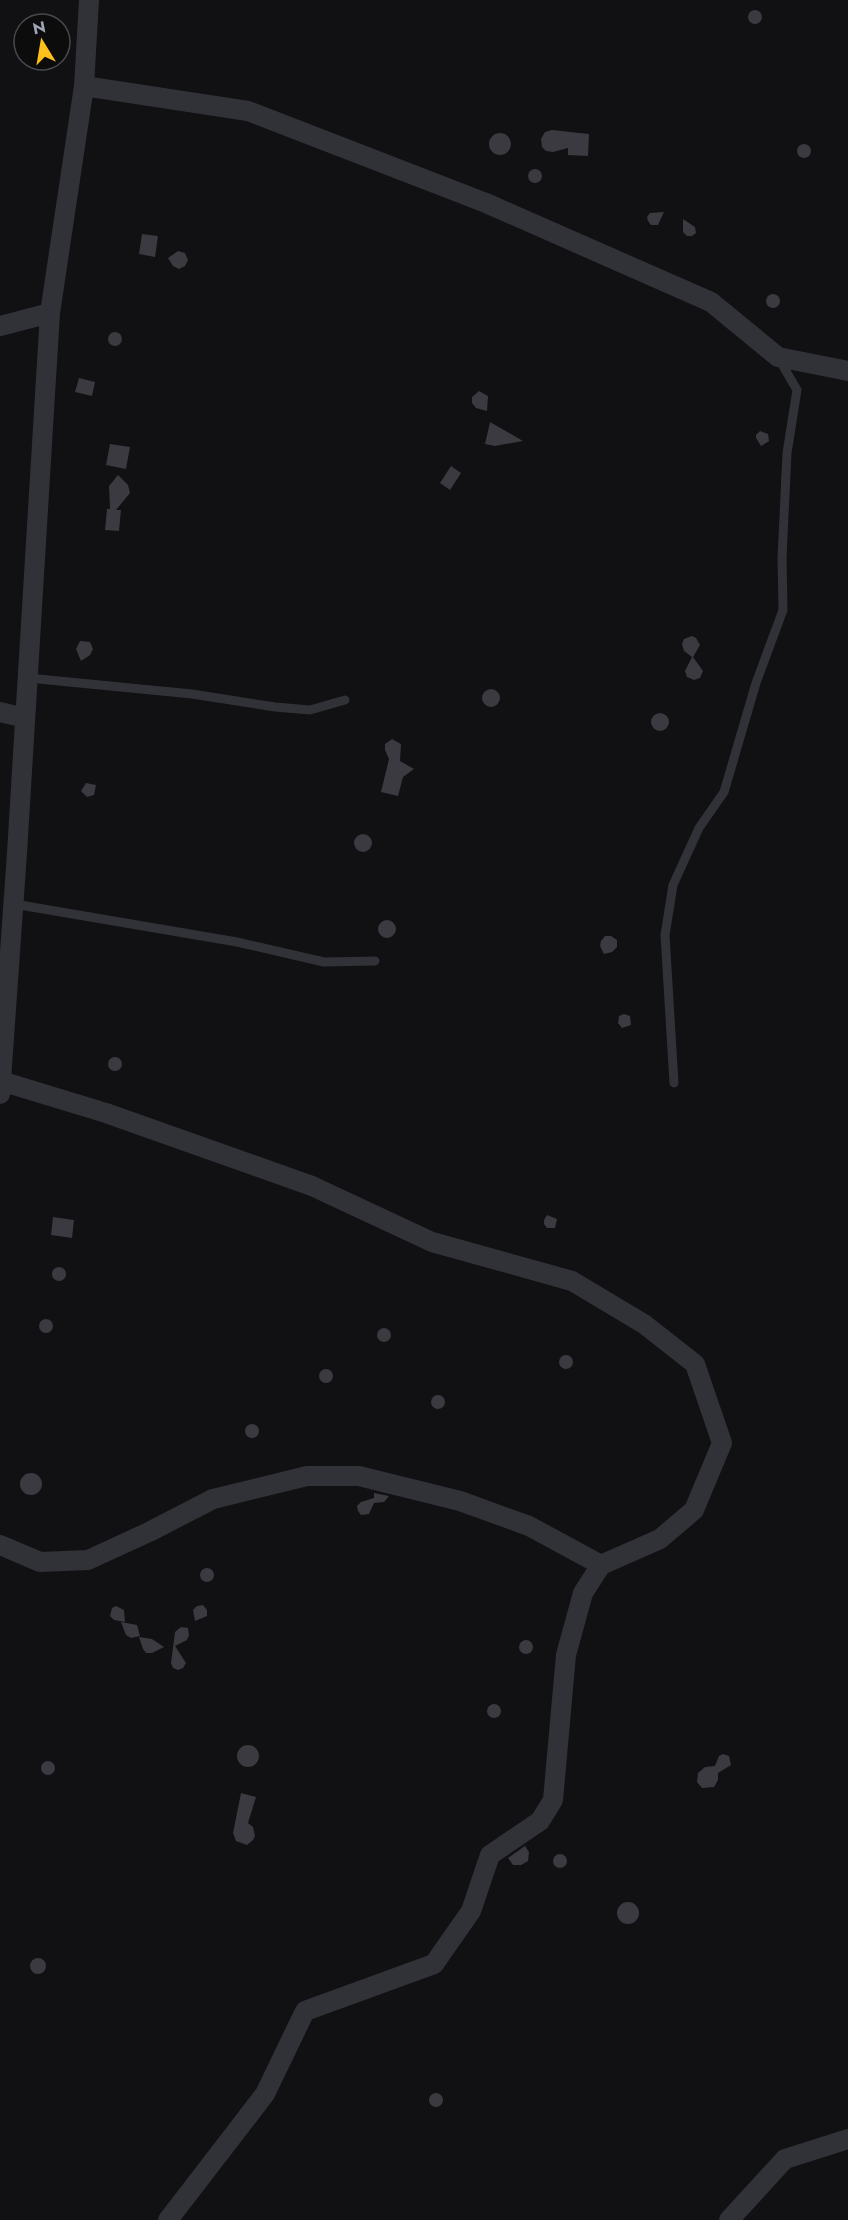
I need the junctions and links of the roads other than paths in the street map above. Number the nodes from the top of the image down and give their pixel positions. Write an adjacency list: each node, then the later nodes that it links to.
1 (89, 0): 2 (street)
2 (84, 86): 3 (street); 5 (street)
3 (50, 313): 4 (street); 7 (street)
4 (0, 326)
5 (778, 357): 6 (street); 13 (lane)
6 (848, 371)
7 (28, 678): 8 (lane); 10 (street)
8 (345, 700)
9 (0, 712): 10 (street)
10 (26, 718): 11 (street)
11 (14, 904): 12 (lane); 14 (street)
12 (375, 961)
13 (674, 1083)
14 (0, 1088): 16 (street)
15 (0, 1545): 16 (street)
16 (601, 1565): 18 (street)
17 (848, 2139): 19 (street)
18 (168, 2220)
19 (729, 2220)

